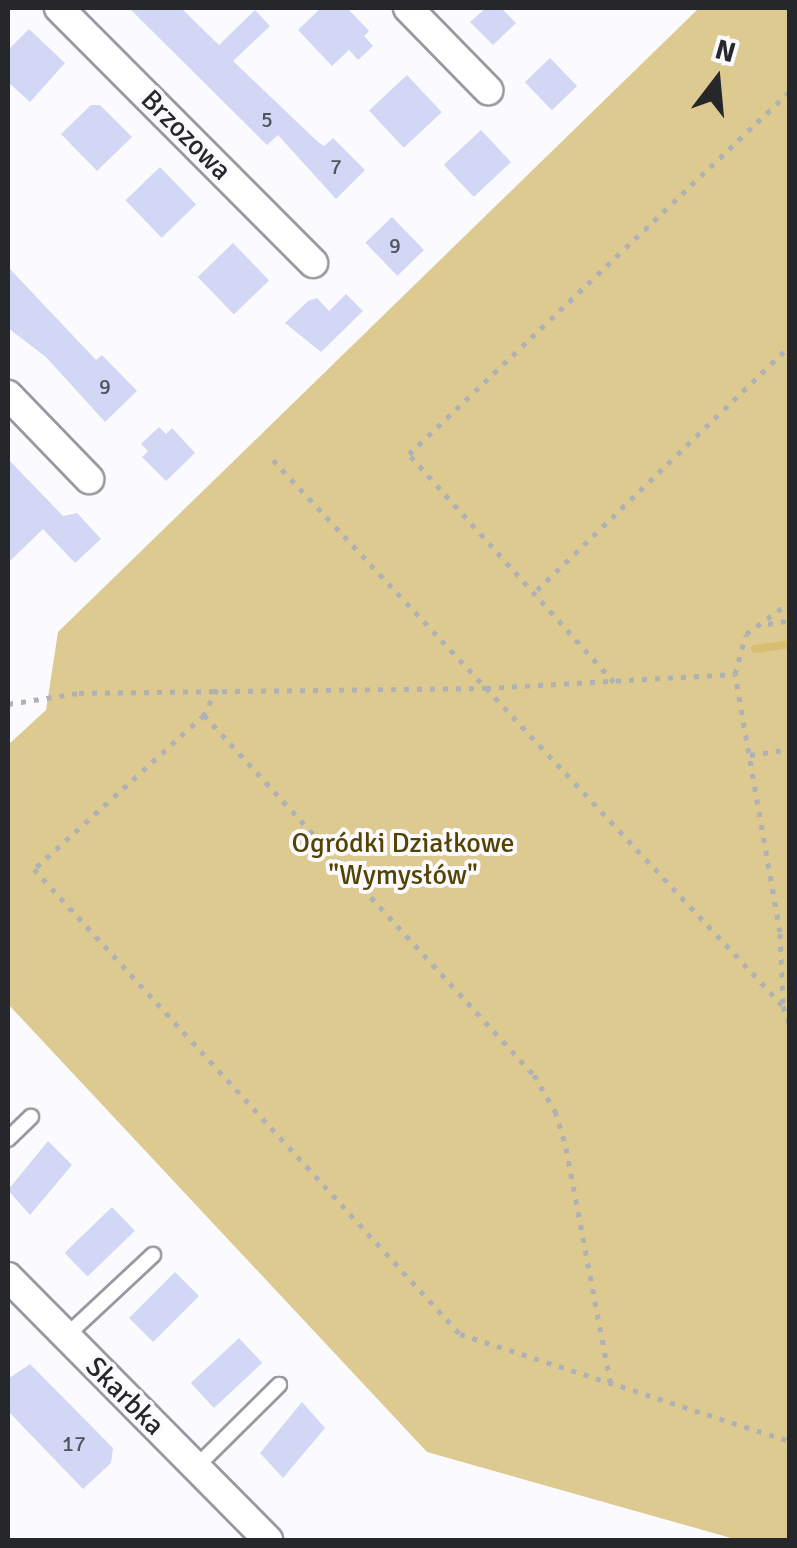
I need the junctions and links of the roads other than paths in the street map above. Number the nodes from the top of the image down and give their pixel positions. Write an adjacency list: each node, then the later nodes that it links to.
1 (59, 8): 4 (street, Brzozowa)
2 (408, 8): 3 (street)
3 (488, 90)
4 (313, 263)
5 (8, 395): 6 (street)
6 (88, 479)
7 (31, 1117): 8 (lane)
8 (8, 1140)
9 (152, 1255): 11 (lane)
10 (8, 1276): 11 (street, Skarbka)
11 (66, 1336): 13 (street, Skarbka)
12 (279, 1385): 13 (lane)
13 (196, 1468): 14 (street, Skarbka)
14 (268, 1540)

